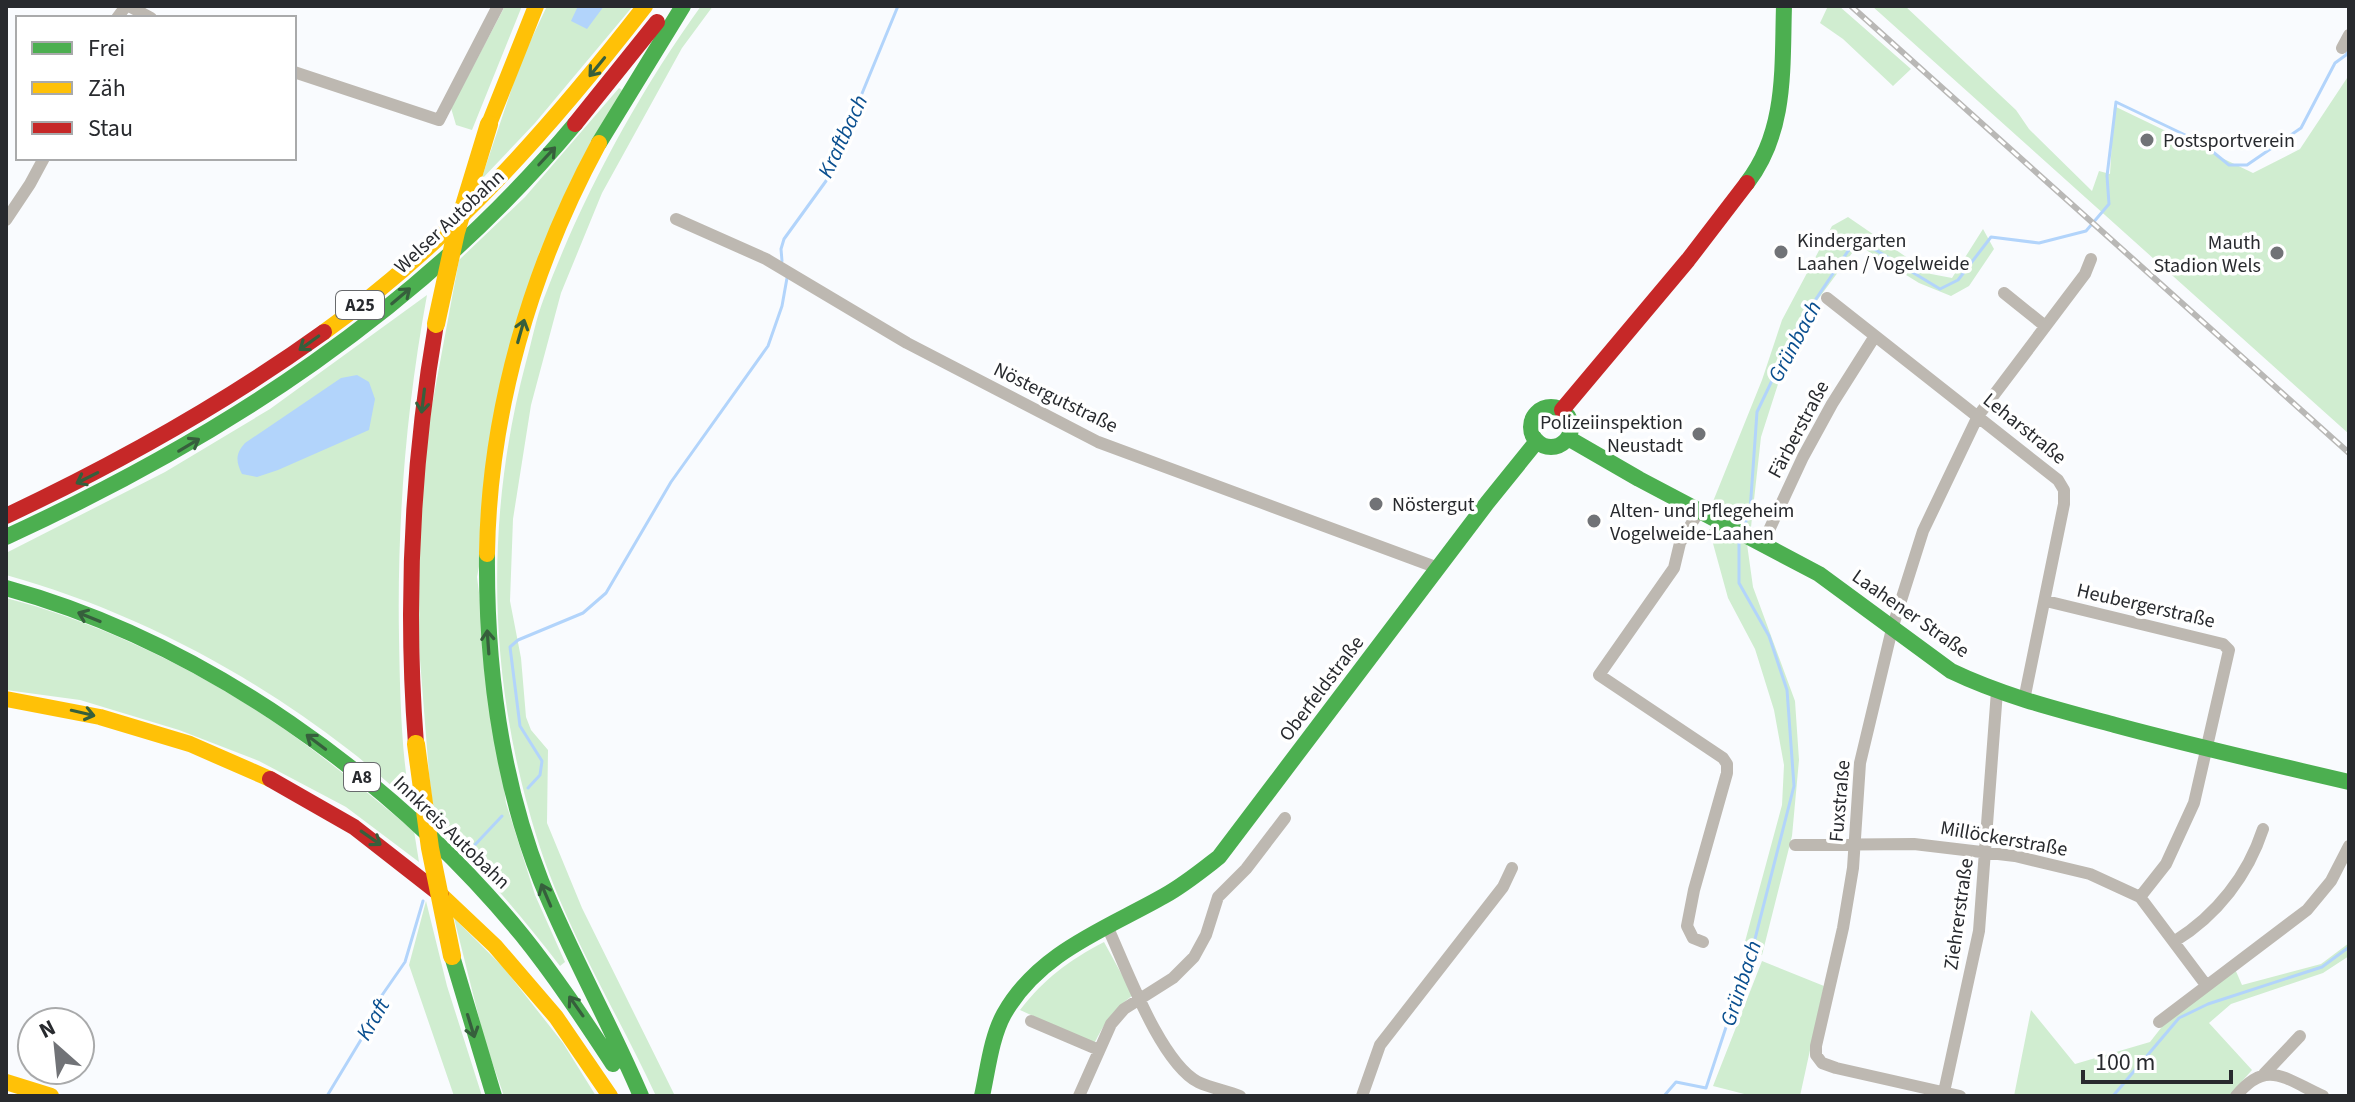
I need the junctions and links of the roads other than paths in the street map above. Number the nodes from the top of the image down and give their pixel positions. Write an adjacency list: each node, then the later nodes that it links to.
1 (127, 6): 8 (street)
2 (498, 6): 11 (street)
3 (536, 6): 59 (main road, one-way to 59, bridge)
4 (645, 6): 25 (main road, Welser Autobahn / A25, one-way to 25)
5 (671, 6): 26 (main road, Welser Autobahn / A25, one-way to 5)
6 (683, 6): 62 (main road, one-way to 6)
7 (1784, 6): 20 (main road, Oberfeldstraße)
8 (147, 16)
9 (2349, 35): 10 (street)
10 (2342, 48)
11 (296, 73)
12 (43, 160): 14 (street)
13 (676, 219): 28 (street, Nöstergutstraße)
14 (6, 220)
15 (2091, 259): 18 (street, Fuxstraße)
16 (2004, 293): 18 (street)
17 (1827, 298): 19 (street, Leharstraße)
18 (2045, 326): 21 (street, Fuxstraße)
19 (1875, 336): 21 (street, Leharstraße); 27 (street, Färberstraße)
20 (1562, 410): 22 (main road); 23 (main road, Oberfeldstraße)
21 (1978, 416): 30 (street, Leharstraße); 31 (street, Fuxstraße)
22 (1568, 438): 23 (main road); 24 (main road, Laahener Straße)
23 (1537, 441): 28 (main road, Oberfeldstraße)
24 (1699, 511): 27 (main road, Laahener Straße); 47 (street)
25 (6, 516)
26 (6, 537)
27 (1763, 543): 31 (main road, Laahener Straße)
28 (1438, 568): 45 (main road, Oberfeldstraße)
29 (13, 589): 61 (main road, Innkreis Autobahn / A8, one-way to 29)
30 (2046, 601): 34 (street, Leharstraße); 35 (street, Heubergerstraße)
31 (1892, 629): 32 (main road, Laahener Straße); 40 (street, Fuxstraße)
32 (1997, 691): 34 (main road, Laahener Straße); 42 (street, Ziehrerstraße)
33 (6, 699): 60 (main road, A8, one-way to 60)
34 (2024, 700): 35 (main road, Laahener Straße)
35 (2206, 749): 36 (main road, Laahener Straße); 44 (street)
36 (2349, 782)
37 (1285, 818): 49 (street)
38 (2263, 829): 46 (street)
39 (1795, 845): 40 (street, Millöckerstraße)
40 (1855, 845): 42 (street, Millöckerstraße); 57 (street, Fuxstraße)
41 (2349, 846): 48 (street)
42 (1987, 852): 44 (street, Millöckerstraße); 57 (street, Ziehrerstraße)
43 (1512, 868): 66 (street)
44 (2140, 897): 46 (street, Millöckerstraße)
45 (1107, 926): 49 (street); 63 (main road, Oberfeldstraße)
46 (2175, 941): 48 (street, Millöckerstraße)
47 (1703, 942)
48 (2206, 985): 51 (street)
49 (1141, 998): 53 (street); 56 (street)
50 (1031, 1021): 53 (street)
51 (2159, 1022)
52 (2300, 1036): 54 (street)
53 (1099, 1050): 64 (street)
54 (2264, 1074): 68 (street); 69 (street)
55 (6, 1082): 58 (main road)
56 (1210, 1091): 65 (street)
57 (1944, 1092): 67 (street, Fuxstraße)
58 (51, 1096)
59 (494, 1096)
60 (610, 1096)
61 (631, 1096)
62 (641, 1096)
63 (982, 1096)
64 (1079, 1096)
65 (1240, 1096)
66 (1362, 1096)
67 (1960, 1096)
68 (2236, 1096)
69 (2323, 1096)

